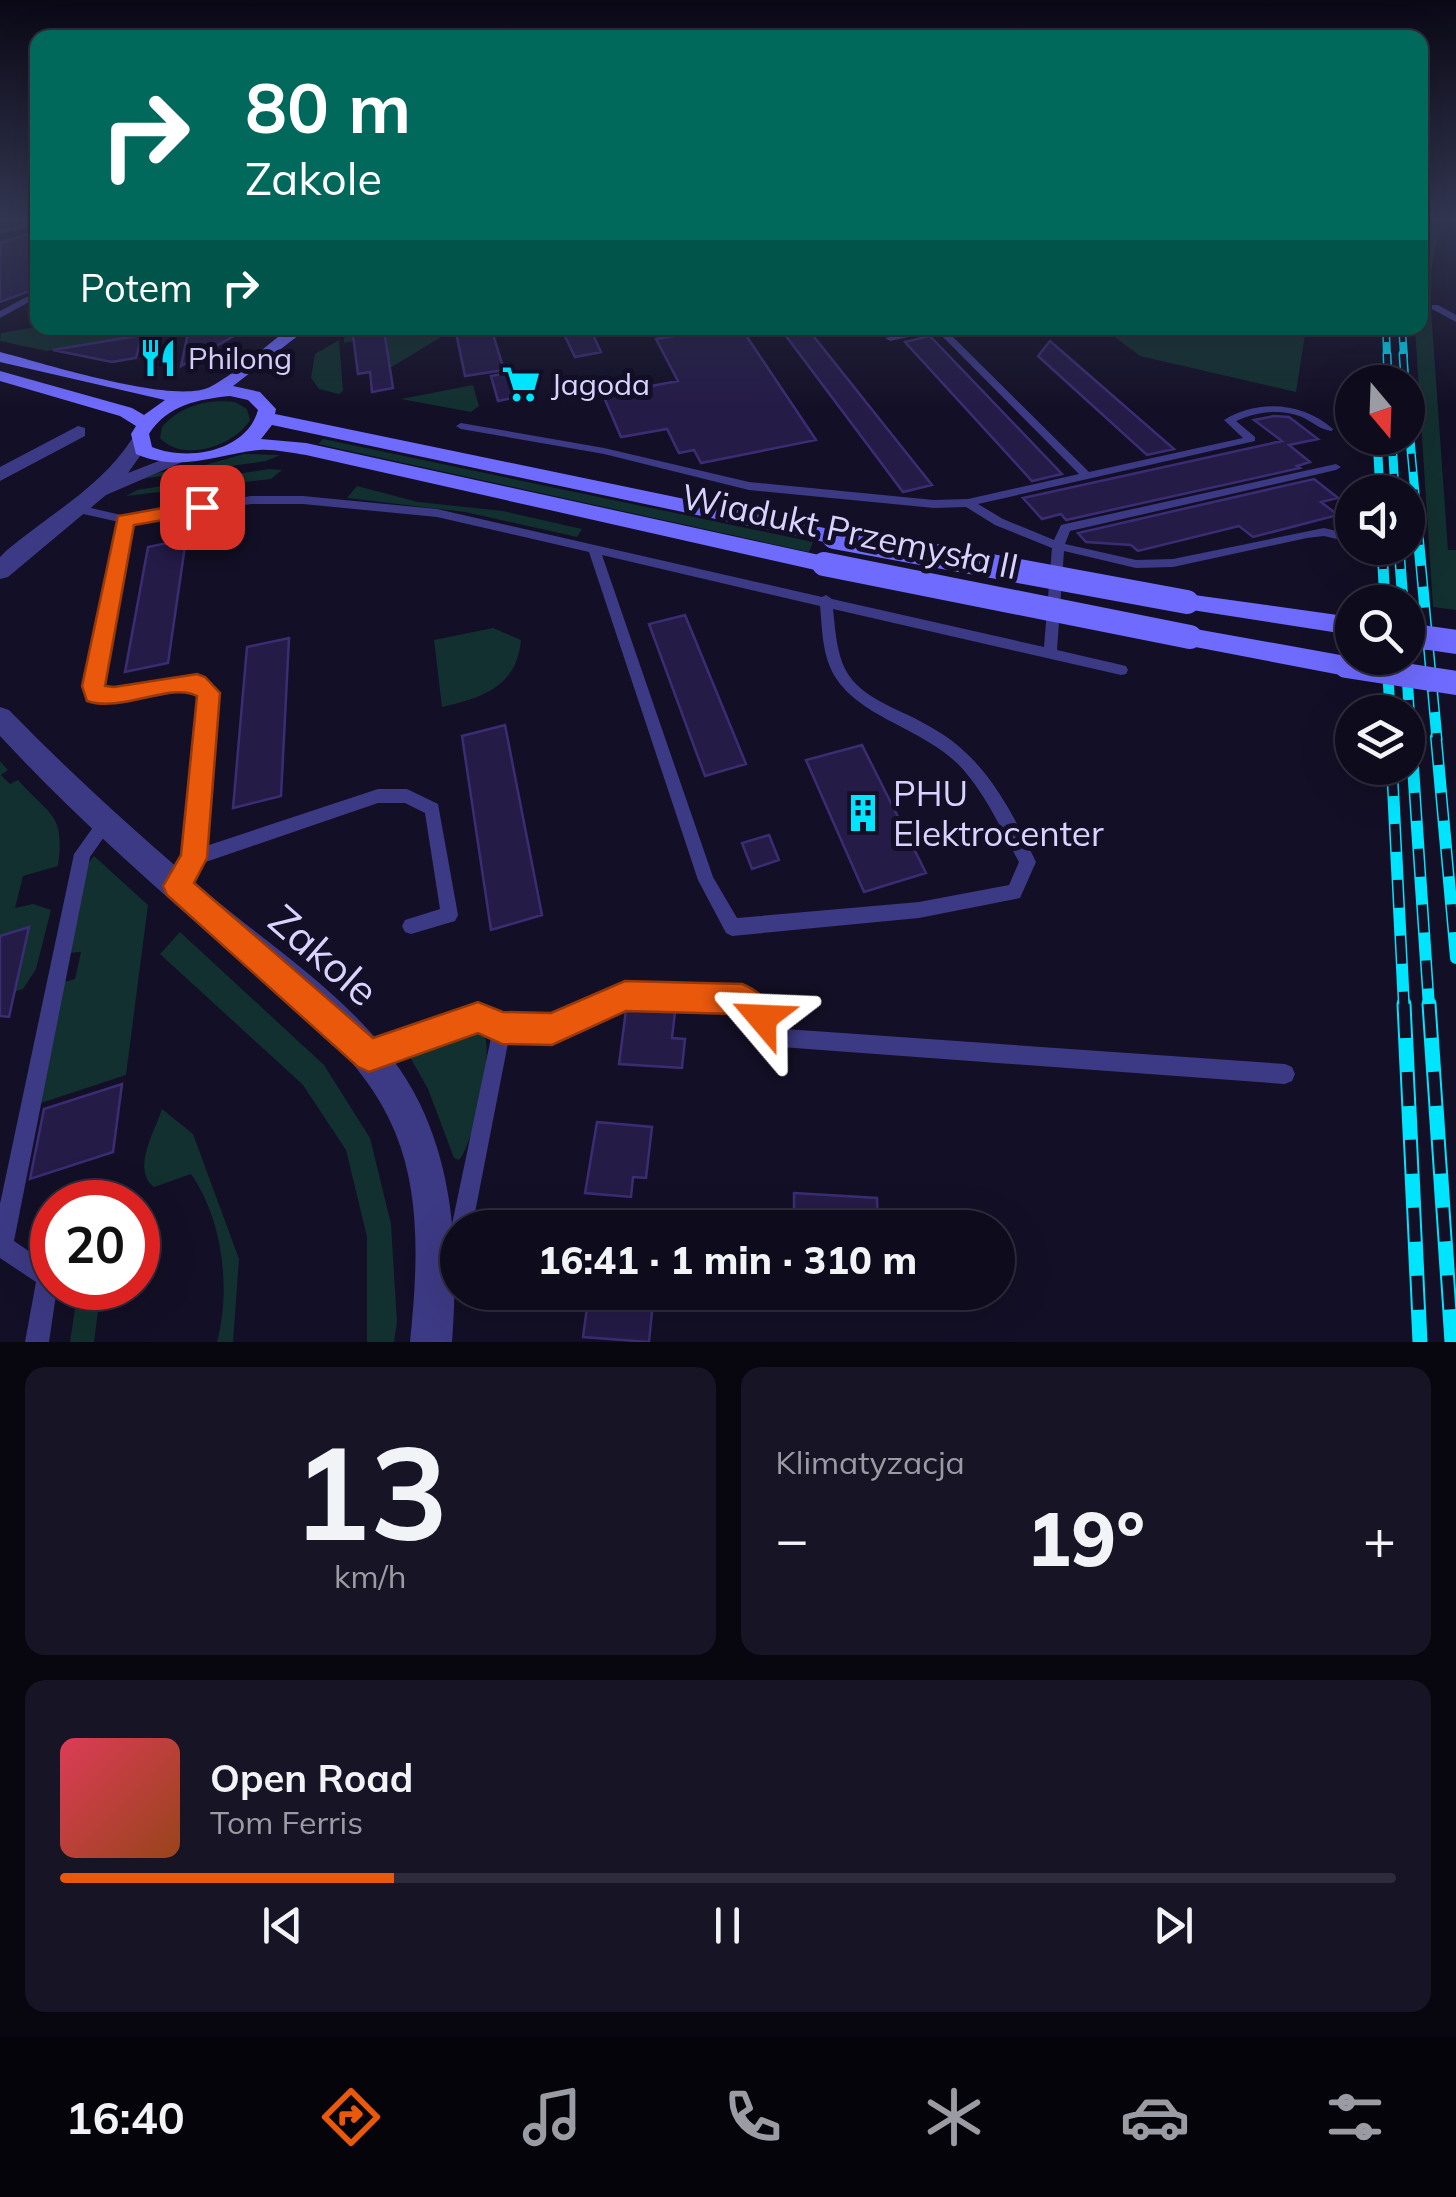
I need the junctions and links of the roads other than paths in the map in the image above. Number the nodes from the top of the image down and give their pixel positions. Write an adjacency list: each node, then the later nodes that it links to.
1 (30, 298): 3 (lane)
2 (1435, 307): 4 (lane)
3 (0, 315)
4 (1456, 319)
5 (291, 335): 12 (main road)
6 (293, 335): 13 (main road)
7 (905, 335): 9 (lane)
8 (946, 335): 24 (lane)
9 (890, 338)
10 (0, 357): 14 (main road)
11 (0, 376): 19 (main road)
12 (214, 392): 13 (main road); 14 (main road)
13 (254, 396): 15 (main road)
14 (191, 397): 19 (main road)
15 (267, 417): 20 (main road); 33 (main road, Wiadukt Przemysła II, bridge)
16 (461, 426): 25 (lane)
17 (1328, 429): 24 (lane)
18 (78, 432): 23 (street)
19 (142, 434): 21 (main road); 26 (street)
20 (232, 448): 21 (main road, Wiadukt Przemysła II); 38 (main road, Wiadukt Przemysła II, bridge)
21 (177, 460): 26 (street)
22 (1336, 468): 29 (lane)
23 (0, 475)
24 (1086, 475): 25 (lane)
25 (968, 503): 29 (lane)
26 (78, 505): 27 (lane); 31 (street)
27 (125, 520): 30 (lane); 41 (lane)
28 (1335, 535): 29 (lane)
29 (1058, 546): 36 (lane)
30 (594, 549): 32 (lane); 32 (lane)
31 (0, 571)
32 (826, 600): 36 (lane)
33 (1335, 624)
34 (1425, 637): 35 (main road, bridge)
35 (1456, 642)
36 (1050, 651): 37 (lane)
37 (1121, 670)
38 (1456, 683)
39 (0, 718): 40 (street, Zakole)
40 (104, 824): 41 (street, Zakole); 49 (lane)
41 (185, 872): 42 (lane); 44 (street, Zakole)
42 (411, 926)
43 (502, 1028): 44 (lane); 45 (lane); 46 (lane)
44 (369, 1056): 48 (street, Zakole)
45 (1284, 1074)
46 (464, 1210)
47 (440, 1301): 48 (lane)
48 (432, 1329)
49 (37, 1342)

